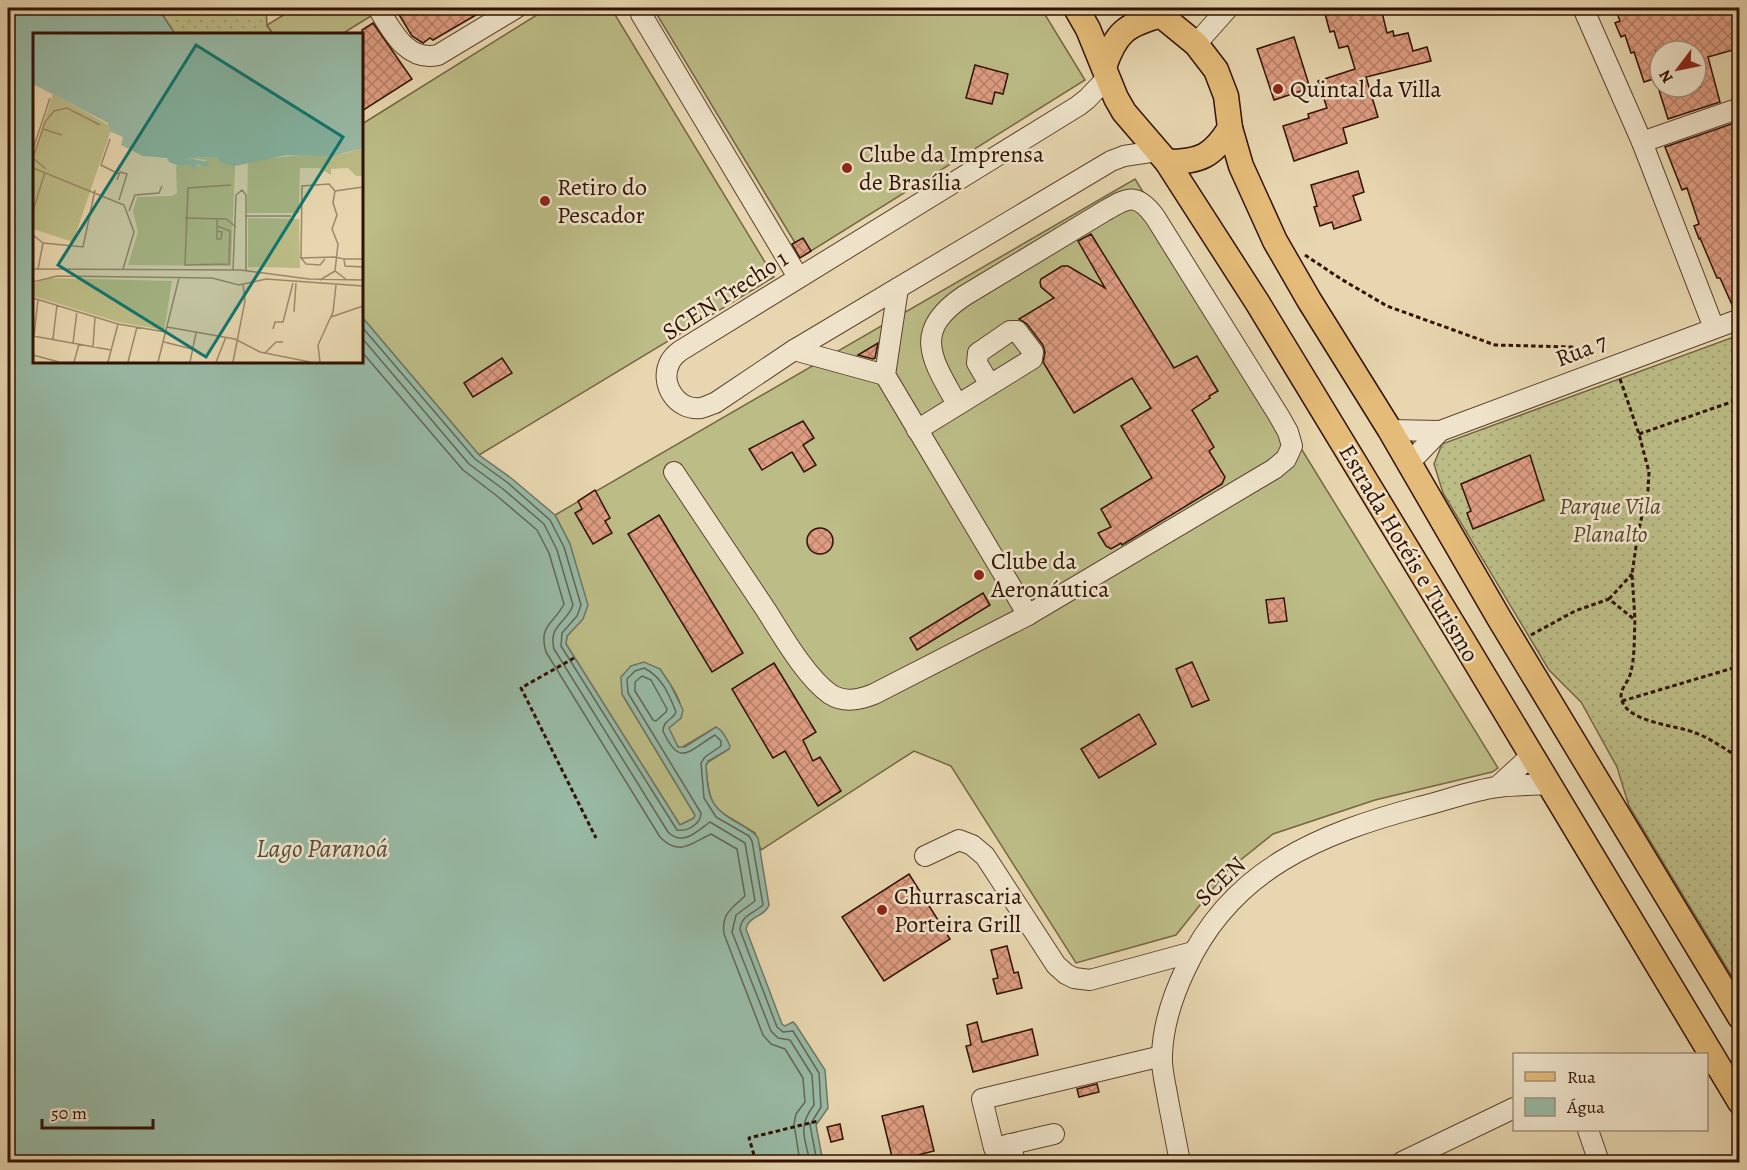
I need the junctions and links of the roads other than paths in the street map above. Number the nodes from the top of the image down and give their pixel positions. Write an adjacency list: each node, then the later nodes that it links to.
1 (378, 8): 2 (street)
2 (516, 8)
3 (1076, 8): 9 (main road, Estrada Hotéis e Turismo)
4 (1228, 8): 8 (street)
5 (1583, 8): 12 (street)
6 (1157, 11): 8 (main road, Estrada Hotéis e Turismo); 9 (main road)
7 (641, 14): 14 (street)
8 (1196, 44): 11 (main road, Estrada Hotéis e Turismo)
9 (1106, 72): 13 (main road, Estrada Hotéis e Turismo); 14 (street, SCEN Trecho 1)
10 (1740, 108): 12 (street)
11 (1230, 128): 13 (main road); 23 (main road, Estrada Hotéis e Turismo)
12 (1642, 142): 17 (street)
13 (1154, 156): 15 (street, SCEN Trecho 1); 28 (main road, Estrada Hotéis e Turismo)
14 (798, 277): 18 (street, SCEN Trecho 1)
15 (898, 288): 18 (street, SCEN Trecho 1); 19 (street)
16 (1740, 318): 17 (street, Rua 7)
17 (1713, 328): 24 (street, Rua 7)
18 (794, 350): 19 (street)
19 (885, 375): 22 (street)
20 (990, 385): 21 (street)
21 (957, 404): 22 (street); 27 (street)
22 (917, 430): 27 (street)
23 (1390, 430): 24 (street, Rua 7); 25 (main road, Estrada Hotéis e Turismo)
24 (1440, 430): 25 (street, Rua 7)
25 (1409, 464): 33 (main road, Estrada Hotéis e Turismo)
26 (674, 472): 27 (street)
27 (1028, 615)
28 (1532, 755): 29 (main road, Estrada Hotéis e Turismo); 30 (street, SCEN)
29 (1548, 784): 30 (street, SCEN); 35 (main road, Estrada Hotéis e Turismo)
30 (1497, 787): 32 (street, SCEN)
31 (925, 856): 32 (street)
32 (1193, 952): 34 (street, SCEN)
33 (1740, 1017)
34 (1162, 1056): 39 (street); 40 (street, SCEN)
35 (1740, 1102)
36 (1513, 1109): 41 (street)
37 (1588, 1131): 42 (street)
38 (1054, 1134): 39 (street)
39 (1013, 1153)
40 (1180, 1162)
41 (1402, 1162)
42 (1599, 1162)

